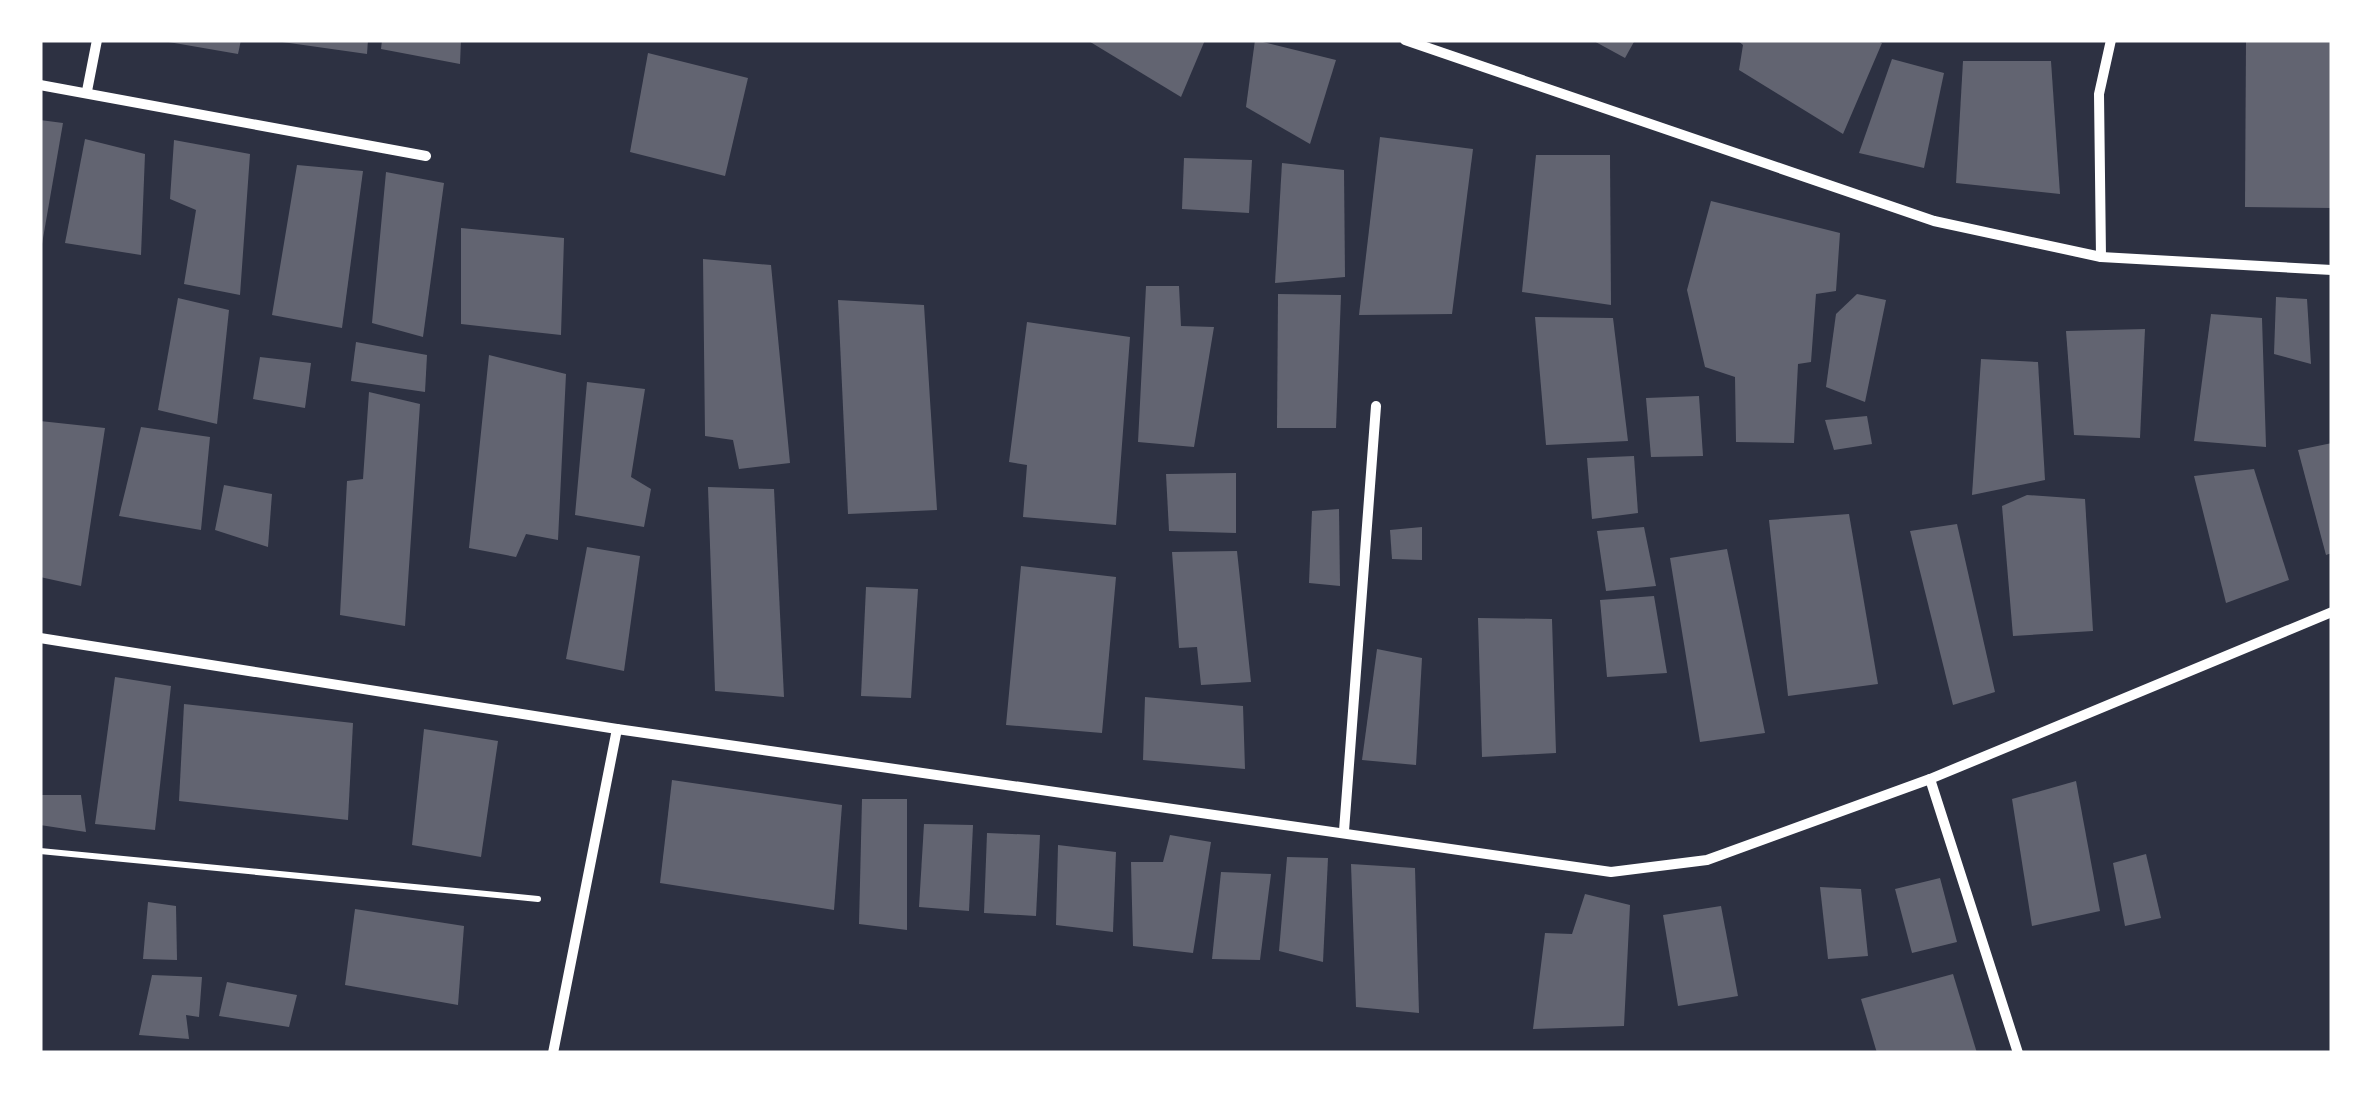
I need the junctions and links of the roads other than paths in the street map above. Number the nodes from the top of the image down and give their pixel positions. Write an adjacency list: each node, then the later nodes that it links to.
1 (96, 40): 5 (street)
2 (1405, 40): 7 (street)
3 (2111, 40): 7 (street)
4 (40, 84): 5 (street)
5 (87, 92): 6 (street)
6 (426, 156)
7 (2102, 257): 8 (street)
8 (2332, 270)
9 (1376, 406): 14 (street)
10 (2332, 612): 13 (street)
11 (40, 638): 12 (street)
12 (617, 729): 14 (street); 15 (street)
13 (1930, 779): 14 (street); 16 (street)
14 (1344, 832)
15 (553, 1053)
16 (2018, 1053)

